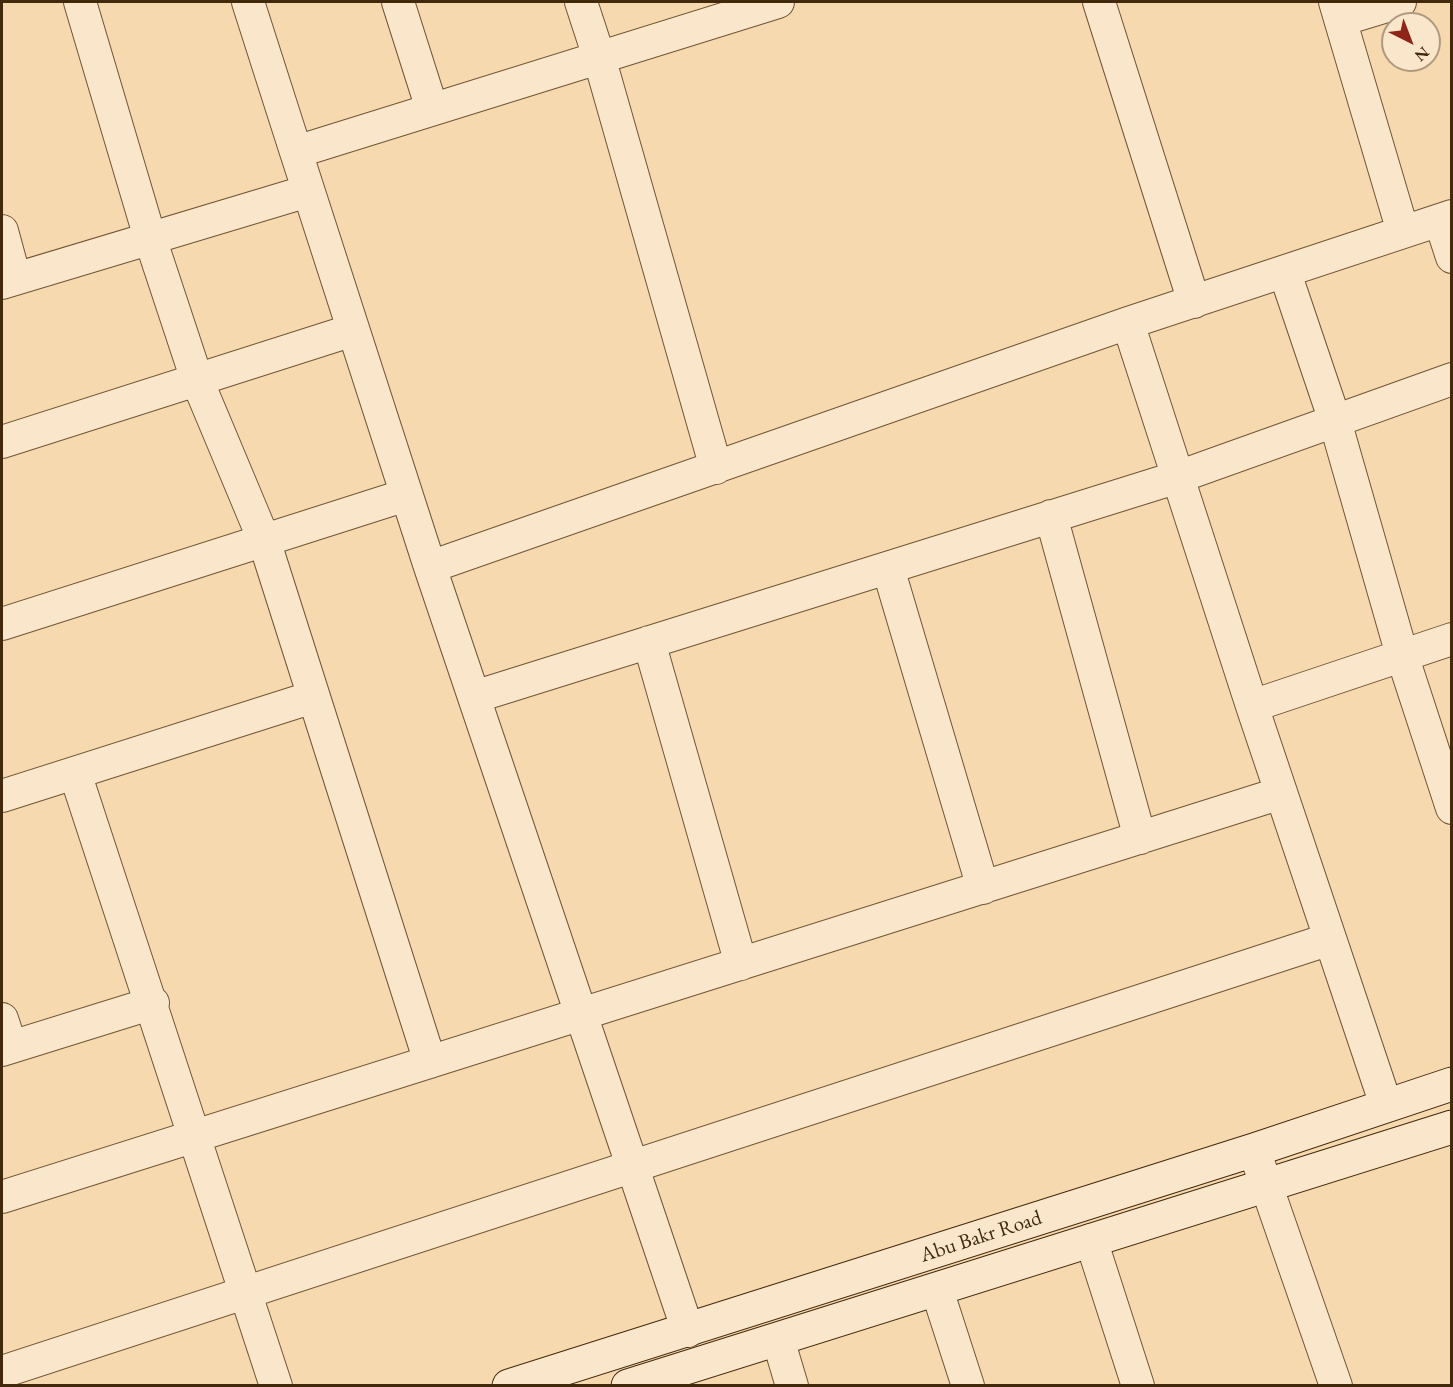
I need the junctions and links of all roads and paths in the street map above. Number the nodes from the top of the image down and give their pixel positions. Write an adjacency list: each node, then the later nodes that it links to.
1 (80, 2): 16 (street)
2 (248, 2): 11 (street)
3 (398, 2): 10 (street)
4 (581, 2): 9 (street)
5 (778, 2): 9 (street)
6 (1099, 2): 20 (street)
7 (1400, 2): 8 (street)
8 (1338, 11): 15 (street)
9 (599, 57): 10 (street); 27 (street)
10 (432, 109): 11 (street)
11 (296, 152): 12 (street)
12 (308, 191): 16 (street); 22 (street)
13 (1446, 218): 15 (street); 17 (street)
14 (2, 231): 19 (street)
15 (1403, 232): 18 (street)
16 (150, 238): 19 (street); 24 (street)
17 (1452, 257)
18 (1285, 273): 20 (street); 25 (street)
19 (8, 281)
20 (1194, 302): 21 (street)
21 (1128, 323): 27 (street); 28 (street)
22 (353, 330): 24 (street); 29 (street)
23 (1452, 379): 25 (street)
24 (197, 380): 26 (street); 31 (street)
25 (1335, 421): 28 (street); 37 (street)
26 (2, 442)
27 (716, 468): 32 (street)
28 (1178, 477): 30 (street); 40 (street)
29 (406, 495): 31 (street); 32 (street)
30 (1051, 516): 33 (street); 45 (street)
31 (264, 540): 34 (street); 38 (street)
32 (430, 567): 39 (street)
33 (888, 568): 36 (street); 46 (street)
34 (2, 624)
35 (1452, 639): 37 (street)
36 (649, 642): 39 (street); 48 (street)
37 (1402, 655): 40 (street); 44 (street)
38 (314, 697): 41 (street); 52 (street)
39 (474, 697): 50 (street)
40 (1252, 706): 42 (street)
41 (75, 773): 43 (street); 49 (street)
42 (1281, 793): 45 (street); 47 (street)
43 (2, 796)
44 (1452, 808)
45 (1140, 838): 46 (street)
46 (983, 888): 48 (street)
47 (1330, 939): 54 (street); 58 (street)
48 (741, 964): 50 (street)
49 (153, 1003): 51 (street); 56 (street)
50 (579, 1015): 52 (street); 58 (street)
51 (5, 1039)
52 (429, 1062): 56 (street)
53 (1452, 1084): 54 (main road, Abu Bakr Road)
54 (1386, 1105): 57 (main road, Abu Bakr Road)
55 (1449, 1135): 59 (main road, Abu Bakr Road)
56 (196, 1136): 60 (street); 63 (street)
57 (1254, 1150): 59 (street); 64 (main road, Abu Bakr Road)
58 (634, 1165): 63 (street); 64 (street)
59 (1267, 1186): 61 (main road, Abu Bakr Road); 73 (street)
60 (2, 1197)
61 (1091, 1240): 62 (main road, Abu Bakr Road); 72 (street)
62 (937, 1290): 65 (main road, Abu Bakr Road); 71 (street)
63 (246, 1292): 66 (street); 67 (street)
64 (688, 1331): 68 (main road, Abu Bakr Road)
65 (778, 1339): 69 (main road, Abu Bakr Road); 70 (street)
66 (2, 1372)
67 (276, 1386)
68 (509, 1386)
69 (628, 1386)
70 (792, 1386)
71 (968, 1386)
72 (1138, 1386)
73 (1336, 1386)

